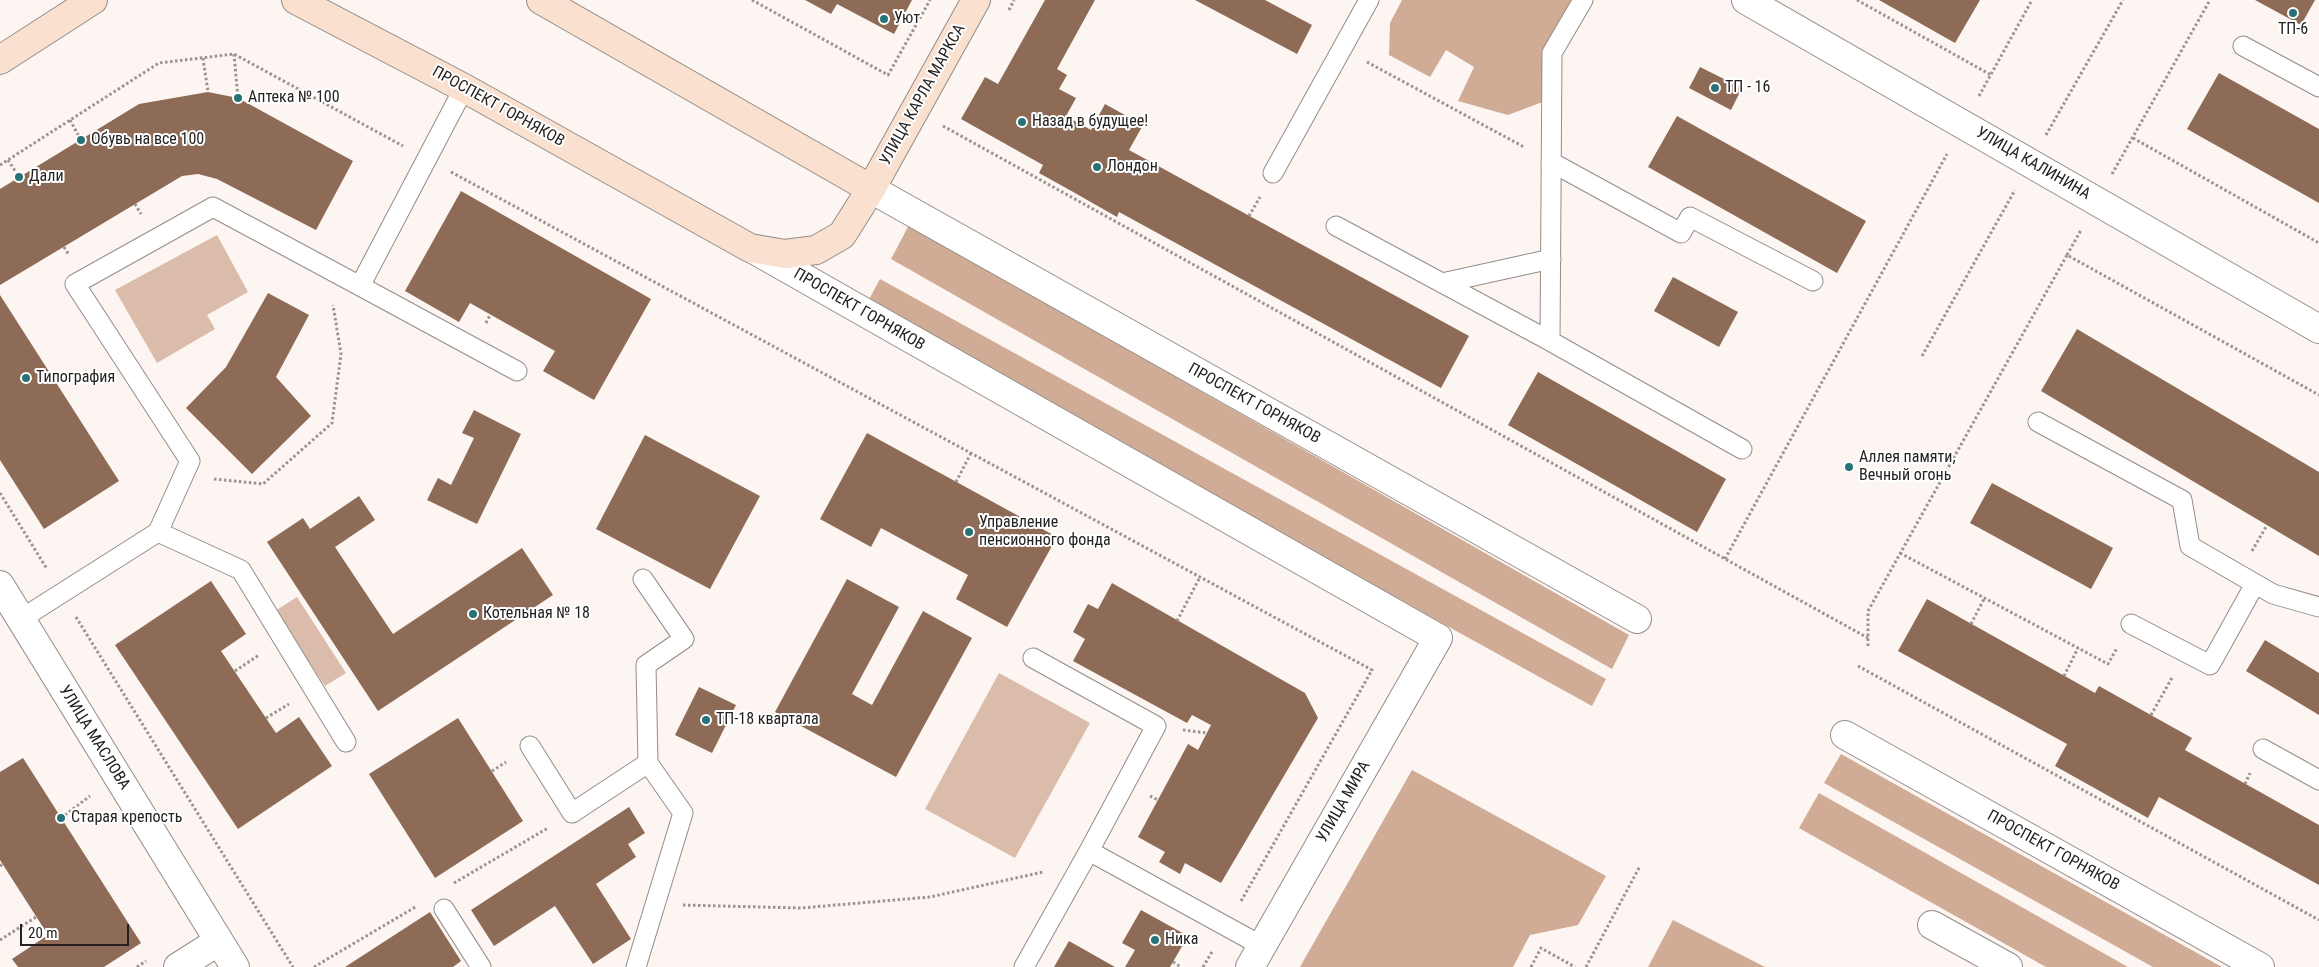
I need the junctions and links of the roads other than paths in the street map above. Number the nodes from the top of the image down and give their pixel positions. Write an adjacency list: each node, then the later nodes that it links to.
1 (93, 0): 9 (main road)
2 (296, 0): 11 (main road, ПРОСПЕКТ ГОРНЯКОВ)
3 (540, 0): 14 (main road, ПРОСПЕКТ ГОРНЯКОВ)
4 (976, 0): 14 (main road, УЛИЦА КАРЛА МАРКСА)
5 (1369, 0): 13 (lane)
6 (1583, 0): 12 (lane)
7 (1746, 0): 21 (street, УЛИЦА КАЛИНИНА)
8 (2243, 46): 10 (lane)
9 (0, 60)
10 (2319, 87)
11 (464, 88): 16 (main road, ПРОСПЕКТ ГОРНЯКОВ); 20 (lane)
12 (1552, 162): 17 (lane); 18 (lane)
13 (1273, 173)
14 (871, 189): 16 (main road, ПРОСПЕКТ ГОРНЯКОВ); 32 (street, ПРОСПЕКТ ГОРНЯКОВ)
15 (1336, 226): 19 (lane)
16 (750, 248): 34 (street, ПРОСПЕКТ ГОРНЯКОВ)
17 (1551, 259): 19 (lane); 22 (lane)
18 (1813, 281)
19 (1442, 283): 22 (lane)
20 (360, 286): 23 (lane); 26 (lane)
21 (2319, 329)
22 (1550, 341): 25 (lane)
23 (517, 371)
24 (2038, 422): 28 (lane)
25 (1742, 449)
26 (158, 532): 31 (lane); 37 (lane)
27 (643, 579): 40 (lane)
28 (2255, 584): 30 (lane); 33 (lane)
29 (0, 585): 31 (street, УЛИЦА МАСЛОВА)
30 (2319, 607)
31 (21, 619): 45 (street, УЛИЦА МАСЛОВА)
32 (1637, 619)
33 (2131, 624)
34 (1438, 638): 46 (street, УЛИЦА МИРА)
35 (1033, 658): 42 (lane)
36 (1845, 735): 53 (street, ПРОСПЕКТ ГОРНЯКОВ)
37 (346, 742)
38 (530, 746): 40 (lane)
39 (2263, 749): 41 (lane)
40 (648, 763): 50 (lane)
41 (2319, 780)
42 (1085, 857): 46 (lane); 51 (lane)
43 (444, 909): 49 (lane)
44 (1932, 925): 52 (street)
45 (220, 941): 47 (street); 48 (street, УЛИЦА МАСЛОВА)
46 (1256, 956)
47 (178, 967)
48 (236, 967)
49 (481, 967)
50 (636, 967)
51 (1024, 967)
52 (2008, 967)
53 (2260, 967)

